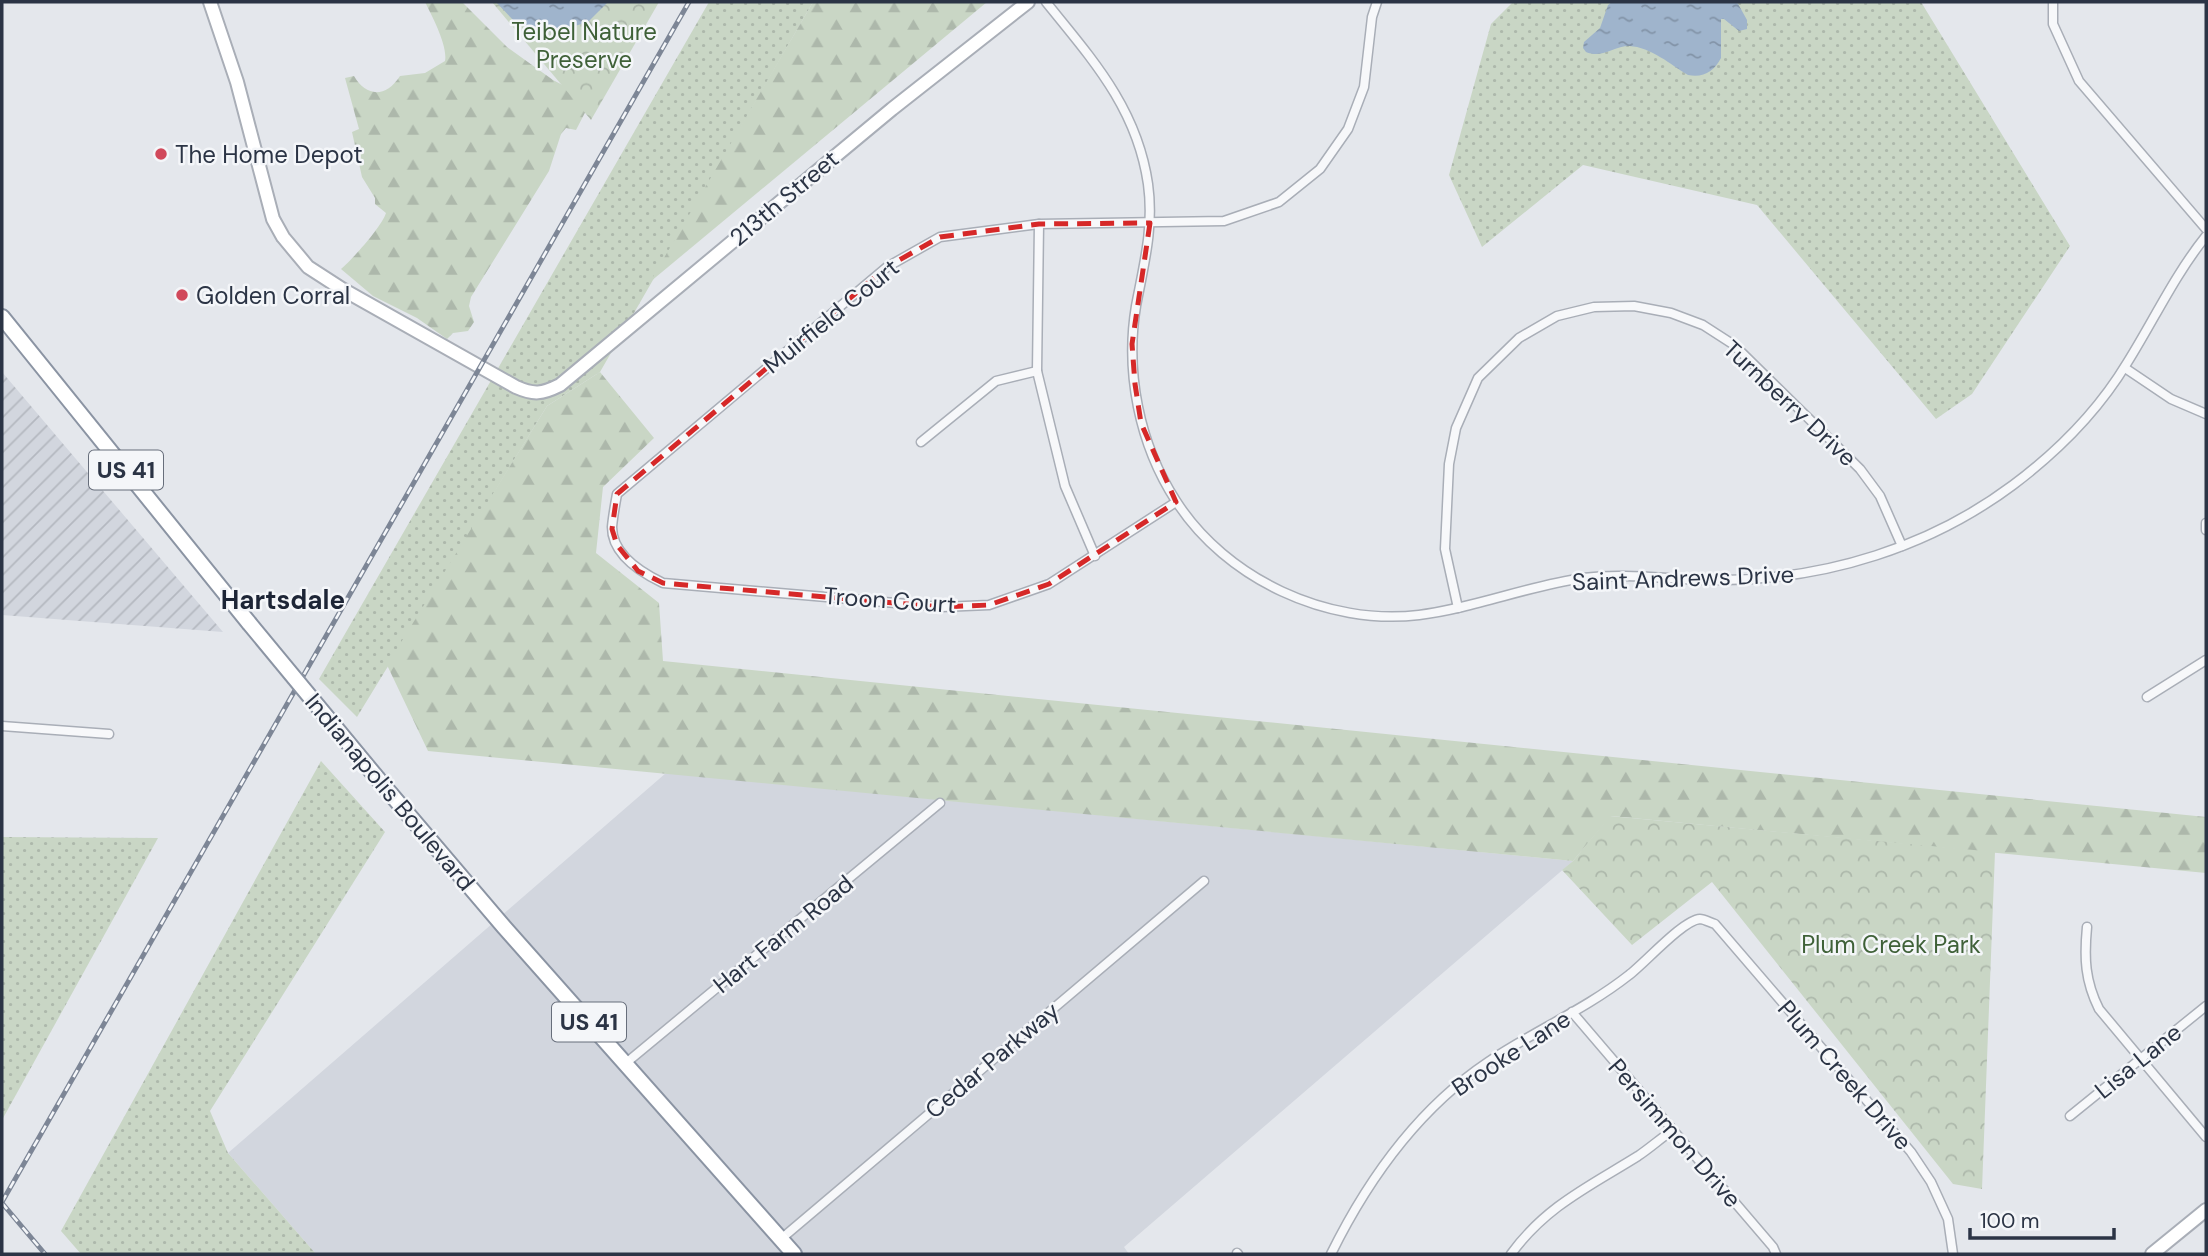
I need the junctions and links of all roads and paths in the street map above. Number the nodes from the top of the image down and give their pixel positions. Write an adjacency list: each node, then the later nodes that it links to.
1 (211, 2): 2 (street, 213th Street)
2 (1028, 2)
3 (1046, 2): 6 (street, Saint Andrews Drive)
4 (1377, 2): 6 (street, Muirfield Court)
5 (2053, 2): 8 (street)
6 (1150, 223): 7 (street, Muirfield Court); 15 (street, Saint Andrews Drive)
7 (1039, 224): 12 (street); 16 (street, Muirfield Court)
8 (2206, 229)
9 (2206, 236): 11 (street, Saint Andrews Drive)
10 (2, 317): 33 (highway, Indianapolis Boulevard / US 41, bridge)
11 (2125, 368): 13 (street); 19 (street, Saint Andrews Drive)
12 (1037, 371): 14 (street); 20 (street)
13 (2206, 414)
14 (921, 442)
15 (1176, 502): 20 (street, Troon Court); 21 (street, Saint Andrews Drive)
16 (614, 520): 20 (street, Troon Court)
17 (2206, 523): 18 (street)
18 (2206, 530)
19 (1902, 546): 21 (street, Saint Andrews Drive); 21 (street, Turnberry Drive)
20 (1095, 556)
21 (1458, 608)
22 (2206, 660): 23 (street)
23 (2147, 697)
24 (2, 726): 25 (street)
25 (109, 734)
26 (940, 803): 33 (street, Hart Farm Road)
27 (1203, 881): 38 (street, Cedar Parkway)
28 (1701, 919): 31 (street, Brooke Lane); 43 (street, Plum Creek Drive)
29 (2087, 927): 32 (street)
30 (2206, 1006): 32 (street, Lisa Lane)
31 (1572, 1012): 35 (street, Persimmon Drive); 40 (street, Brooke Lane)
32 (2141, 1059): 34 (street, Lisa Lane); 36 (street)
33 (626, 1063): 38 (highway, Indianapolis Boulevard / US 41)
34 (2070, 1116)
35 (1673, 1129): 41 (street); 42 (street, Persimmon Drive)
36 (2206, 1137)
37 (2206, 1209): 44 (street)
38 (781, 1239): 39 (highway, Indianapolis Boulevard / US 41)
39 (794, 1254)
40 (1331, 1254)
41 (1511, 1254)
42 (1776, 1254)
43 (1953, 1254)
44 (2152, 1254)

